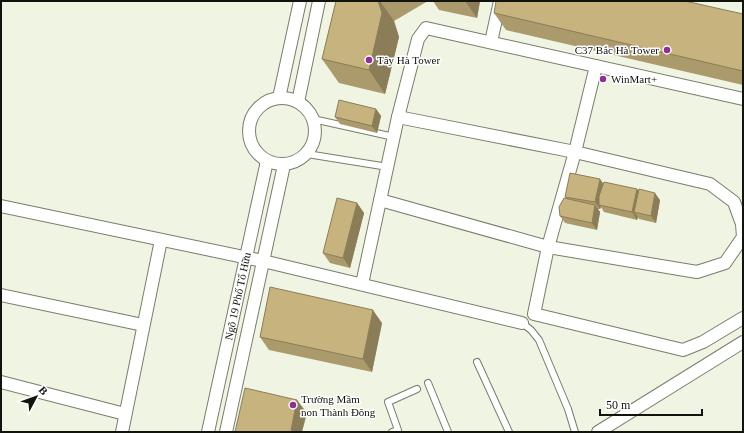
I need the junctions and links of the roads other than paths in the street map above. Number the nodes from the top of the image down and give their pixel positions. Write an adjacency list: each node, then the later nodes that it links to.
1 (300, 1): 6 (street)
2 (319, 1): 8 (street)
3 (500, 1): 4 (street)
4 (491, 42): 5 (street); 9 (street)
5 (596, 66): 7 (street); 12 (street)
6 (279, 98): 8 (street); 14 (street)
7 (743, 99)
8 (298, 102): 10 (street)
9 (398, 117): 11 (street); 12 (street)
10 (313, 119): 11 (lane); 13 (street)
11 (394, 137): 16 (street)
12 (575, 152): 19 (street); 21 (street)
13 (307, 154): 15 (street); 16 (lane)
14 (267, 161): 15 (street); 22 (street, Ngõ 19 Phố Tố Hữu)
15 (284, 165): 23 (street, Ngõ 19 Phố Tố Hữu)
16 (388, 167): 17 (street)
17 (380, 200): 21 (street); 24 (street)
18 (1, 206): 20 (street)
19 (743, 237): 21 (street)
20 (161, 240): 22 (street); 28 (street)
21 (548, 247): 26 (street)
22 (246, 258): 23 (street); 37 (street, Ngõ 19 Phố Tố Hữu)
23 (263, 261): 24 (street); 38 (street, Ngõ 19 Phố Tố Hữu)
24 (362, 284): 27 (street)
25 (1, 294): 28 (street)
26 (743, 318)
27 (522, 324): 42 (lane)
28 (143, 325): 34 (street)
29 (743, 342): 35 (street)
30 (477, 362): 41 (lane)
31 (1, 382): 34 (street)
32 (428, 383): 40 (lane)
33 (416, 389): 39 (lane)
34 (125, 414): 36 (street)
35 (601, 431)
36 (122, 432)
37 (208, 432)
38 (226, 432)
39 (392, 432)
40 (448, 432)
41 (509, 432)
42 (575, 432)

